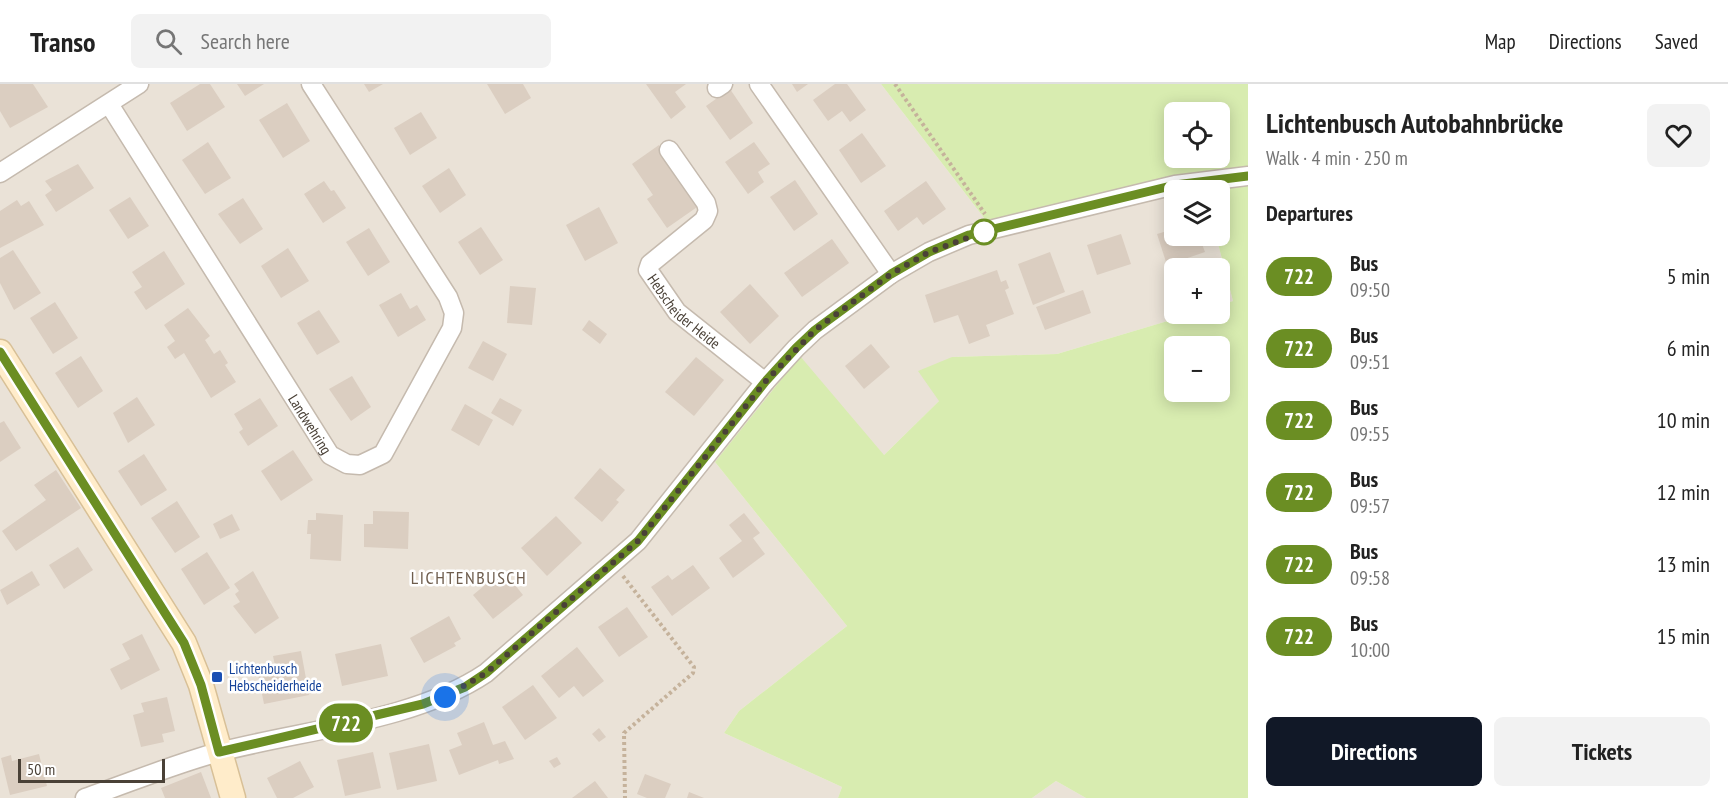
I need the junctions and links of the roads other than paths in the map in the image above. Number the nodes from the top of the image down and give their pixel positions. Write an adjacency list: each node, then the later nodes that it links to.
1 (139, 84): 4 (street)
2 (311, 84): 4 (street, Landwehring)
3 (759, 84): 8 (street)
4 (109, 104): 6 (street)
5 (669, 150): 10 (street, Hebscheider Heide)
6 (0, 173)
7 (1248, 176): 8 (street)
8 (891, 274): 10 (street)
9 (0, 352): 11 (street)
10 (765, 382): 11 (street)
11 (219, 752): 12 (street); 13 (street)
12 (85, 798)
13 (233, 798)

